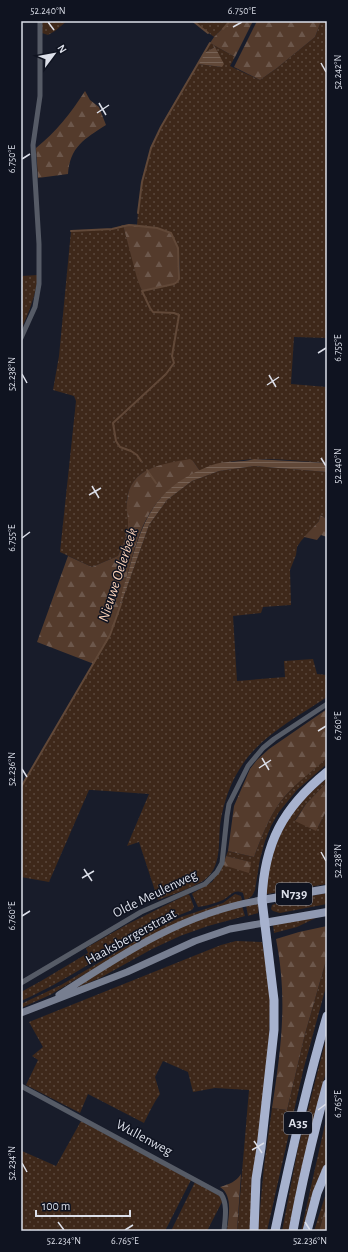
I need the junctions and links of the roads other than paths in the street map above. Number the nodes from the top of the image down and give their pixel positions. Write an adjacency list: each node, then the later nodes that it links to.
1 (40, 21): 2 (street)
2 (21, 338)
3 (327, 704): 9 (street, Olde Meulenweg)
4 (327, 772): 6 (highway, A35)
5 (327, 889): 6 (main road, Haaksbergerstraat / N739)
6 (262, 900): 8 (highway, A35); 10 (main road, Haaksbergerstraat / N739)
7 (327, 912): 8 (main road, Haaksbergerstraat / N739)
8 (264, 923): 10 (main road, Haaksbergerstraat / N739); 17 (highway, A35)
9 (21, 984)
10 (47, 1002): 11 (main road, Haaksbergerstraat / N739)
11 (21, 1013)
12 (327, 1016): 18 (highway, A35)
13 (327, 1084): 19 (highway, A35)
14 (21, 1086): 16 (street, Wullenweg)
15 (327, 1169): 20 (highway)
16 (224, 1231)
17 (254, 1231)
18 (275, 1231)
19 (293, 1231)
20 (307, 1231)

